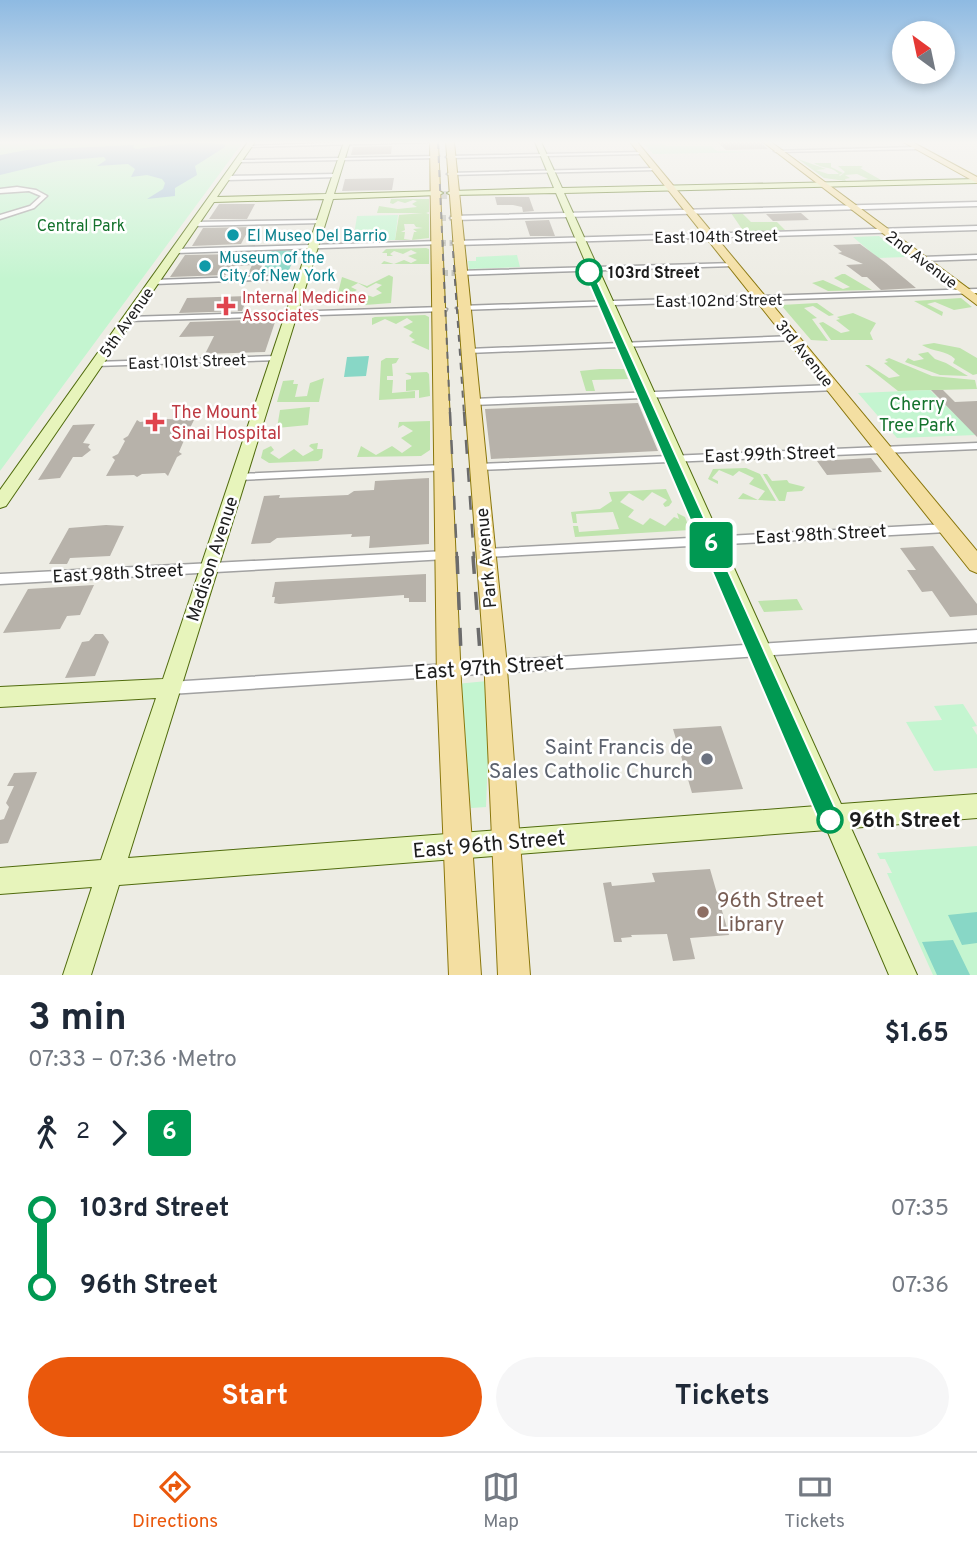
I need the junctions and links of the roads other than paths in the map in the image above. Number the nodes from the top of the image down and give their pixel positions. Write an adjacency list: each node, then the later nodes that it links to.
1 (220, 188): 14 (main road, 5th Avenue)
2 (332, 188): 13 (main road, Madison Avenue)
3 (438, 188): 11 (main road, Park Avenue)
4 (452, 188): 12 (main road, Park Avenue)
5 (557, 188): 10 (main road)
6 (728, 188): 8 (main road)
7 (826, 188): 16 (main road, 2nd Avenue)
8 (671, 189): 10 (main road); 17 (main road, 3rd Avenue)
9 (0, 191): 19 (street)
10 (559, 191): 12 (main road); 18 (main road)
11 (437, 194): 13 (main road); 28 (main road, Park Avenue)
12 (453, 194): 20 (main road, Park Avenue)
13 (329, 197): 14 (main road); 21 (main road, Madison Avenue)
14 (211, 200): 22 (main road, 5th Avenue)
15 (977, 204): 16 (street)
16 (853, 207): 17 (street); 24 (main road, 2nd Avenue)
17 (689, 211): 18 (street); 25 (main road, 3rd Avenue)
18 (569, 214): 20 (street); 26 (main road)
19 (0, 217)
20 (454, 218): 27 (main road, Park Avenue)
21 (321, 221): 22 (street); 29 (main road, Madison Avenue)
22 (194, 224): 30 (main road, 5th Avenue)
23 (977, 228): 24 (street, East 104th Street)
24 (885, 231): 25 (street, East 104th Street); 32 (main road, 2nd Avenue)
25 (710, 236): 26 (street, East 104th Street); 33 (main road, 3rd Avenue)
26 (580, 239): 27 (street, East 104th Street); 34 (main road)
27 (457, 243): 35 (main road, Park Avenue)
28 (439, 244): 29 (street); 43 (main road, Park Avenue)
29 (312, 247): 30 (street); 36 (main road, Madison Avenue)
30 (176, 251): 37 (main road, 5th Avenue)
31 (977, 257): 32 (street)
32 (922, 259): 38 (main road, 2nd Avenue)
33 (733, 264): 34 (street); 39 (main road, 3rd Avenue)
34 (593, 268): 35 (street); 41 (main road)
35 (459, 273): 42 (main road, Park Avenue)
36 (303, 277): 37 (street); 44 (main road, Madison Avenue)
37 (154, 282): 45 (main road, 5th Avenue)
38 (972, 292): 39 (street, East 102nd Street); 40 (main road, 2nd Avenue)
39 (761, 299): 41 (street, East 102nd Street); 46 (main road, 3rd Avenue)
40 (977, 300)
41 (608, 303): 42 (street, East 102nd Street); 47 (main road)
42 (462, 308): 48 (main road, Park Avenue)
43 (441, 309): 44 (street); 58 (main road, Park Avenue)
44 (291, 314): 45 (street); 49 (main road, Madison Avenue)
45 (128, 319): 50 (main road, 5th Avenue)
46 (793, 338): 47 (street); 51 (main road, 3rd Avenue)
47 (626, 344): 48 (street); 52 (main road)
48 (468, 351): 53 (main road, Park Avenue)
49 (277, 358): 50 (street, East 101st Street); 59 (main road, Madison Avenue)
50 (96, 365): 60 (main road, 5th Avenue)
51 (834, 388): 52 (street); 55 (main road, 3rd Avenue)
52 (649, 395): 53 (street); 56 (main road)
53 (473, 402): 57 (main road, Park Avenue)
54 (977, 446): 55 (street, East 99th Street)
55 (884, 450): 56 (street, East 99th Street); 61 (main road, 3rd Avenue)
56 (676, 458): 57 (street, East 99th Street); 62 (main road)
57 (478, 467): 63 (main road, Park Avenue)
58 (444, 468): 59 (street); 64 (main road, Park Avenue)
59 (238, 477): 66 (main road, Madison Avenue)
60 (0, 502)
61 (947, 528): 62 (street, East 98th Street); 65 (main road, 3rd Avenue)
62 (712, 539): 63 (street, East 98th Street); 69 (main road)
63 (485, 553): 70 (main road, Park Avenue)
64 (446, 555): 66 (street, East 98th Street); 71 (main road, Park Avenue)
65 (977, 565)
66 (209, 568): 67 (street, East 98th Street); 72 (main road, Madison Avenue)
67 (0, 579)
68 (977, 636): 69 (street, East 97th Street)
69 (761, 649): 70 (street, East 97th Street); 75 (main road)
70 (496, 667): 71 (street, East 97th Street); 76 (main road, Park Avenue)
71 (449, 669): 72 (street, East 97th Street); 77 (main road, Park Avenue)
72 (170, 688): 73 (main road, East 97th Street); 78 (main road, Madison Avenue)
73 (0, 697)
74 (977, 806): 75 (main road, East 96th Street)
75 (834, 817): 76 (main road, East 96th Street); 83 (main road)
76 (506, 843): 77 (main road, East 96th Street); 82 (main road, Park Avenue)
77 (456, 847): 78 (main road, East 96th Street); 81 (main road, Park Avenue)
78 (110, 873): 79 (main road, East 96th Street); 80 (main road, Madison Avenue)
79 (0, 881)
80 (78, 975)
81 (465, 975)
82 (514, 975)
83 (903, 975)

